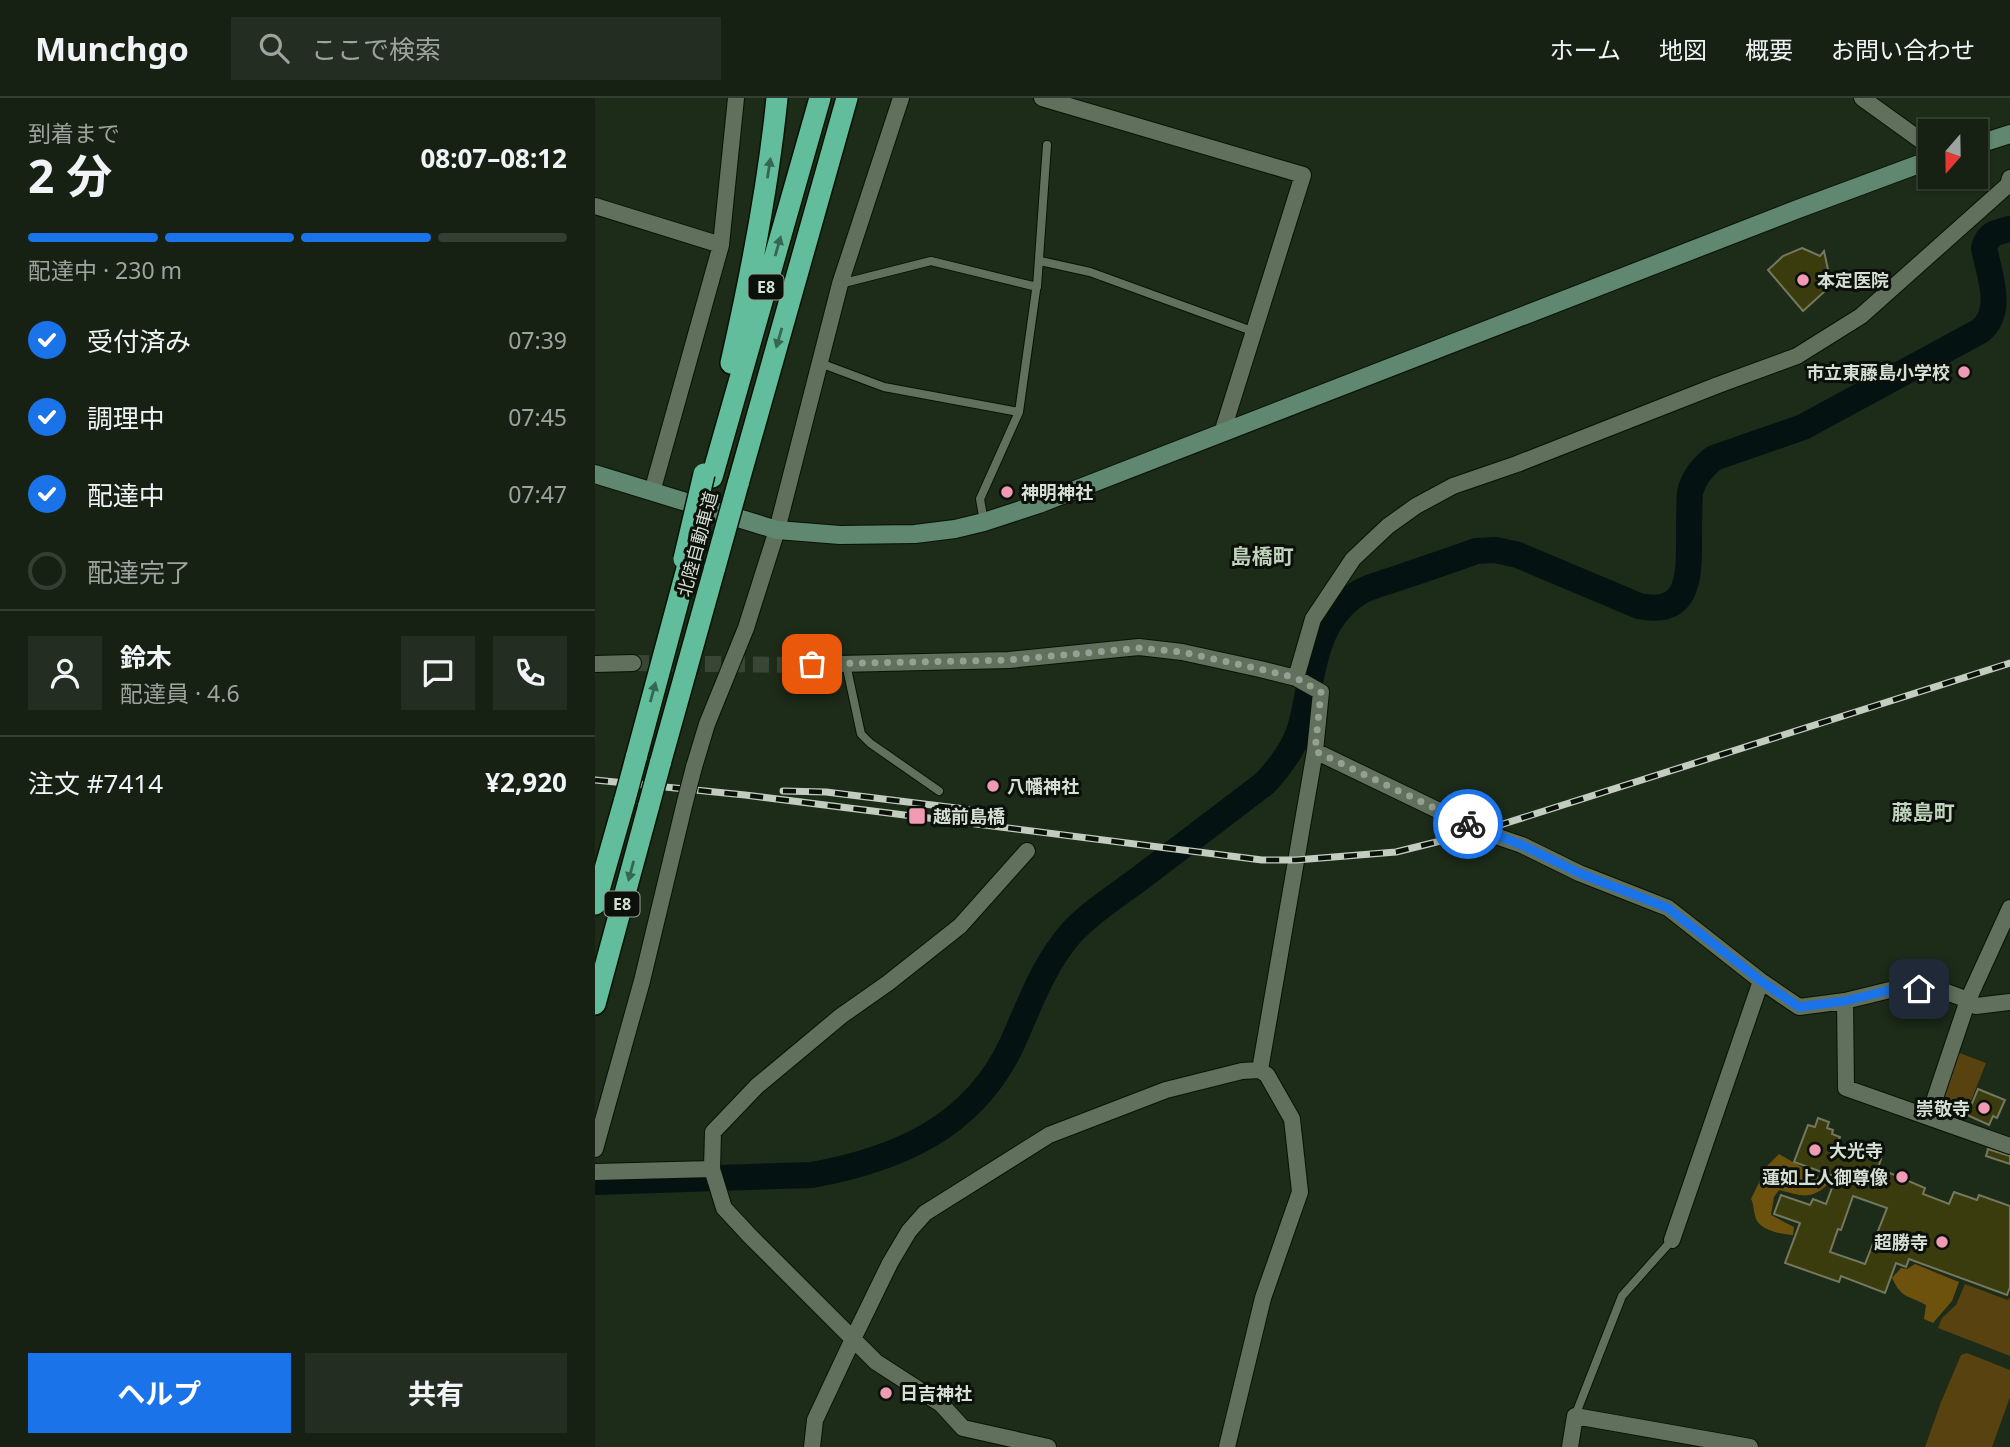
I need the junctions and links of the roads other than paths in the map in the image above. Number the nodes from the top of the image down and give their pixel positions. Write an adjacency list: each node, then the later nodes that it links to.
1 (736, 98): 17 (street)
2 (776, 98): 26 (highway, one-way to 2)
3 (820, 98): 26 (highway, 北陸自動車道 / E8, one-way to 3)
4 (847, 98): 14 (highway, 北陸自動車道 / E8)
5 (855, 98): 14 (highway)
6 (901, 98): 19 (street)
7 (1042, 98): 21 (street)
8 (1862, 98): 10 (street)
9 (2010, 134): 11 (street)
10 (1918, 138)
11 (1988, 141)
12 (1047, 145): 18 (lane)
13 (1918, 164): 24 (street)
14 (824, 178): 44 (highway, 北陸自動車道 / E8, one-way to 44, bridge)
15 (2010, 178): 34 (street)
16 (595, 206): 17 (street)
17 (721, 245): 27 (street)
18 (1040, 261): 20 (lane); 21 (lane)
19 (841, 285): 20 (lane); 22 (street)
20 (1037, 288): 23 (lane)
21 (1252, 331): 24 (street)
22 (820, 363): 23 (lane); 29 (street)
23 (1019, 412): 28 (lane)
24 (1222, 433): 28 (street)
25 (595, 474): 27 (street)
26 (708, 475): 38 (highway, 北陸自動車道 / E8, one-way to 26, bridge)
27 (652, 492): 29 (street)
28 (984, 522): 29 (street)
29 (777, 530): 48 (street, bridge)
30 (633, 663): 32 (street)
31 (846, 663): 33 (street); 34 (street); 36 (lane)
32 (595, 664)
33 (796, 664)
34 (1304, 683): 35 (street)
35 (1315, 751): 40 (street); 45 (street)
36 (939, 791)
37 (1027, 851): 50 (street)
38 (595, 904)
39 (2010, 908): 41 (street)
40 (1761, 981): 42 (street); 51 (street)
41 (1968, 1000): 42 (street); 43 (street); 46 (street)
42 (1845, 1001): 46 (street)
43 (2010, 1002)
44 (595, 1004)
45 (1260, 1070): 52 (street); 56 (street)
46 (1929, 1116): 47 (street)
47 (2010, 1146)
48 (595, 1149)
49 (595, 1172): 50 (street)
50 (714, 1176): 52 (street)
51 (1672, 1240): 53 (lane)
52 (853, 1339): 54 (street); 55 (street)
53 (1575, 1416): 57 (street); 58 (street)
54 (812, 1447)
55 (1048, 1447)
56 (1227, 1447)
57 (1570, 1447)
58 (1750, 1447)

